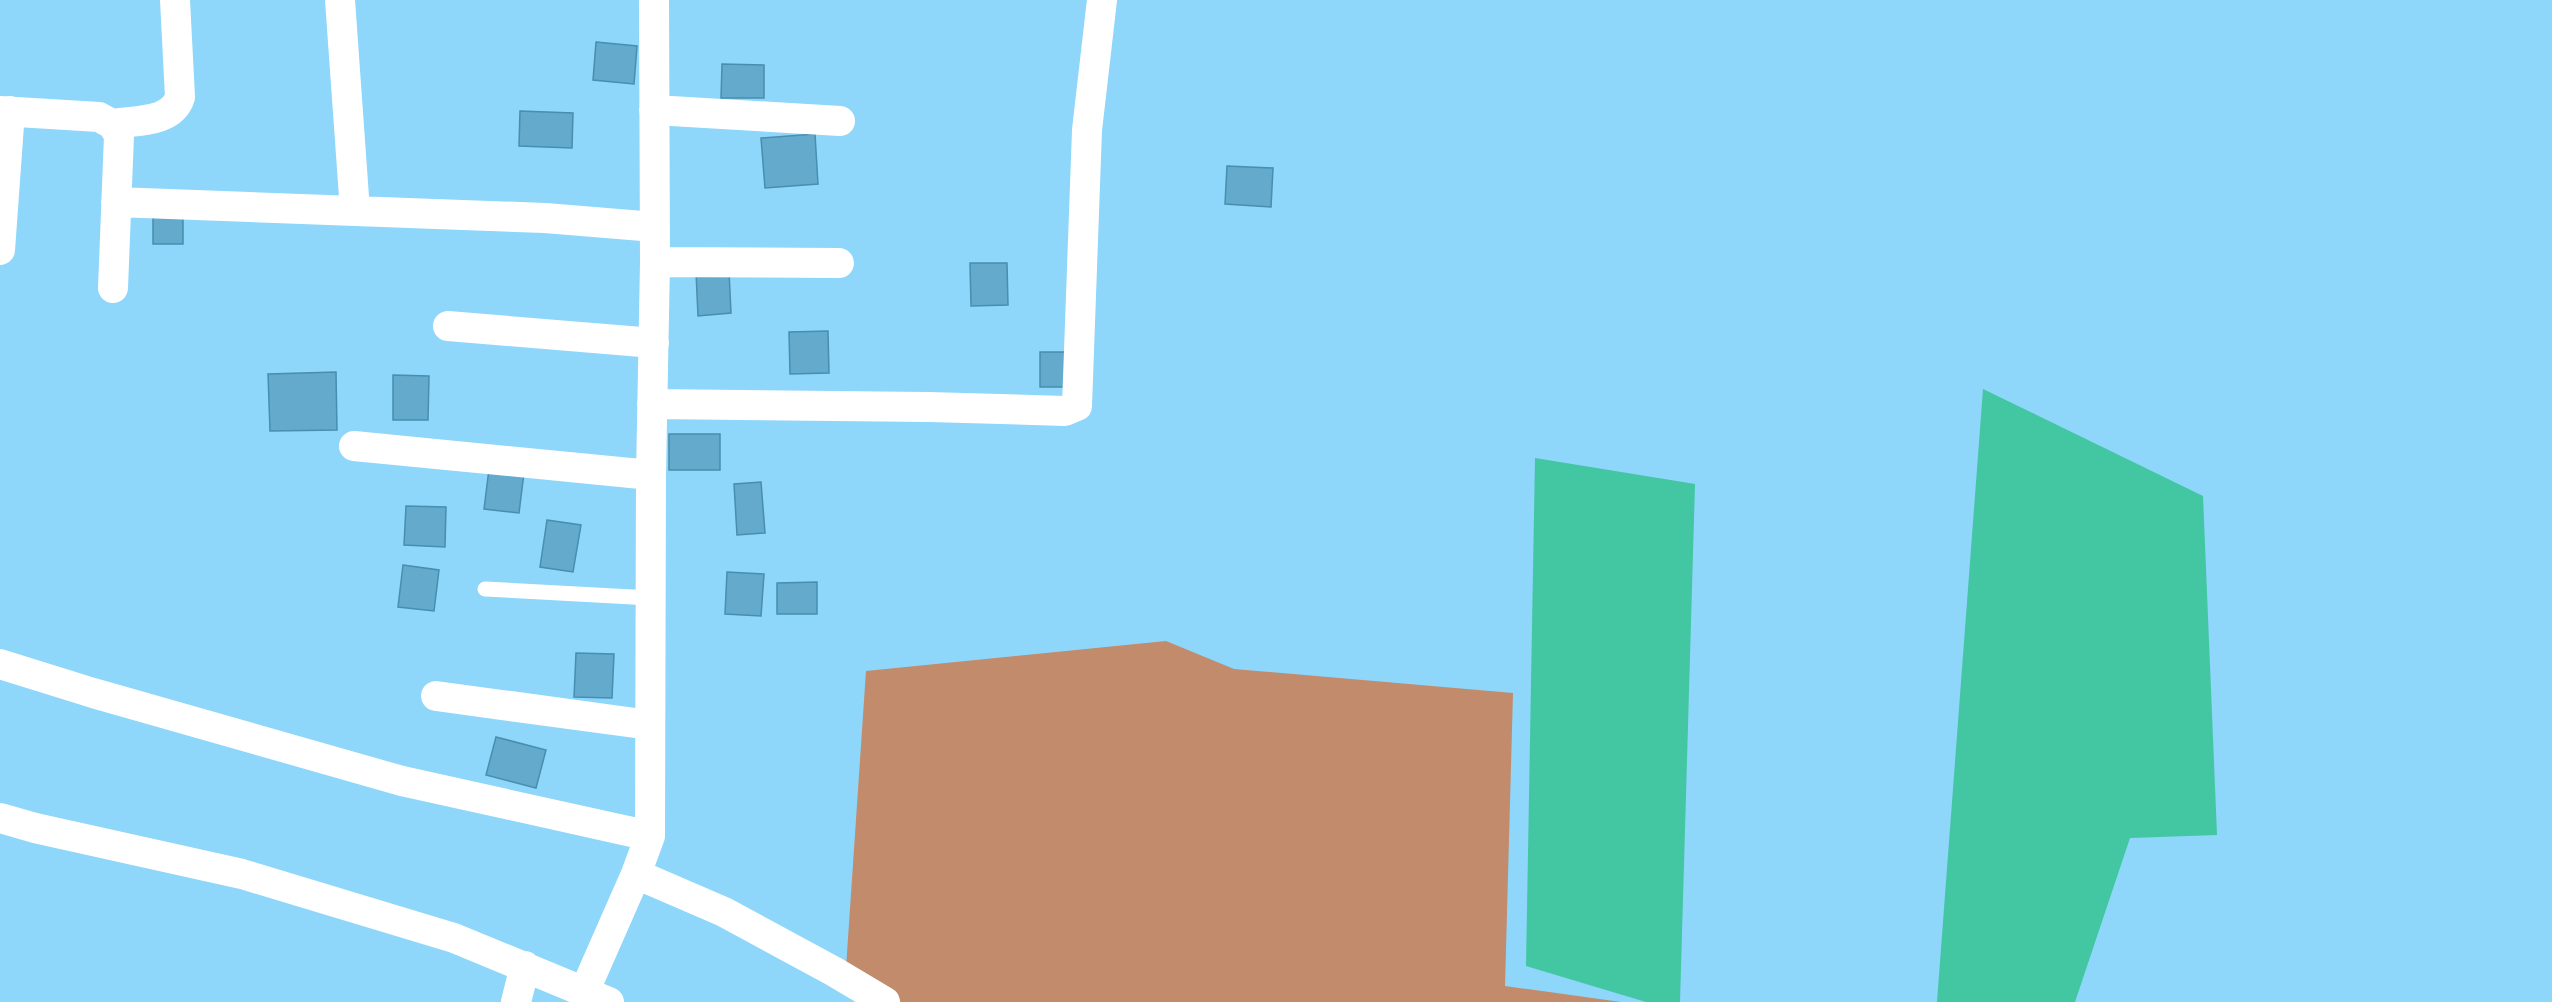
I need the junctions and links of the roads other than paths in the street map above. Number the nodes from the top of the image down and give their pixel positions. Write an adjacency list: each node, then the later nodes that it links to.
1 (174, 0): 8 (street)
2 (340, 0): 10 (street)
3 (654, 0): 6 (street)
4 (1102, 0): 18 (street)
5 (5, 111): 8 (street); 12 (street)
6 (654, 111): 7 (street); 11 (street)
7 (840, 121)
8 (112, 124): 9 (street)
9 (116, 202): 10 (street); 15 (street)
10 (355, 211): 11 (street)
11 (655, 227): 13 (street)
12 (0, 250)
13 (655, 262): 14 (street); 17 (street)
14 (839, 263)
15 (113, 288)
16 (448, 326): 17 (street)
17 (654, 343): 18 (street)
18 (652, 404): 20 (street)
19 (354, 446): 20 (street)
20 (651, 475): 22 (street)
21 (485, 590): 22 (lane)
22 (651, 598): 25 (street)
23 (0, 664): 27 (street)
24 (436, 696): 25 (street)
25 (650, 725): 27 (street)
26 (0, 818): 29 (street)
27 (650, 836): 28 (street)
28 (636, 874): 30 (street); 32 (street)
29 (525, 966): 30 (street); 31 (street)
30 (596, 989)
31 (516, 1002)
32 (885, 1002)

